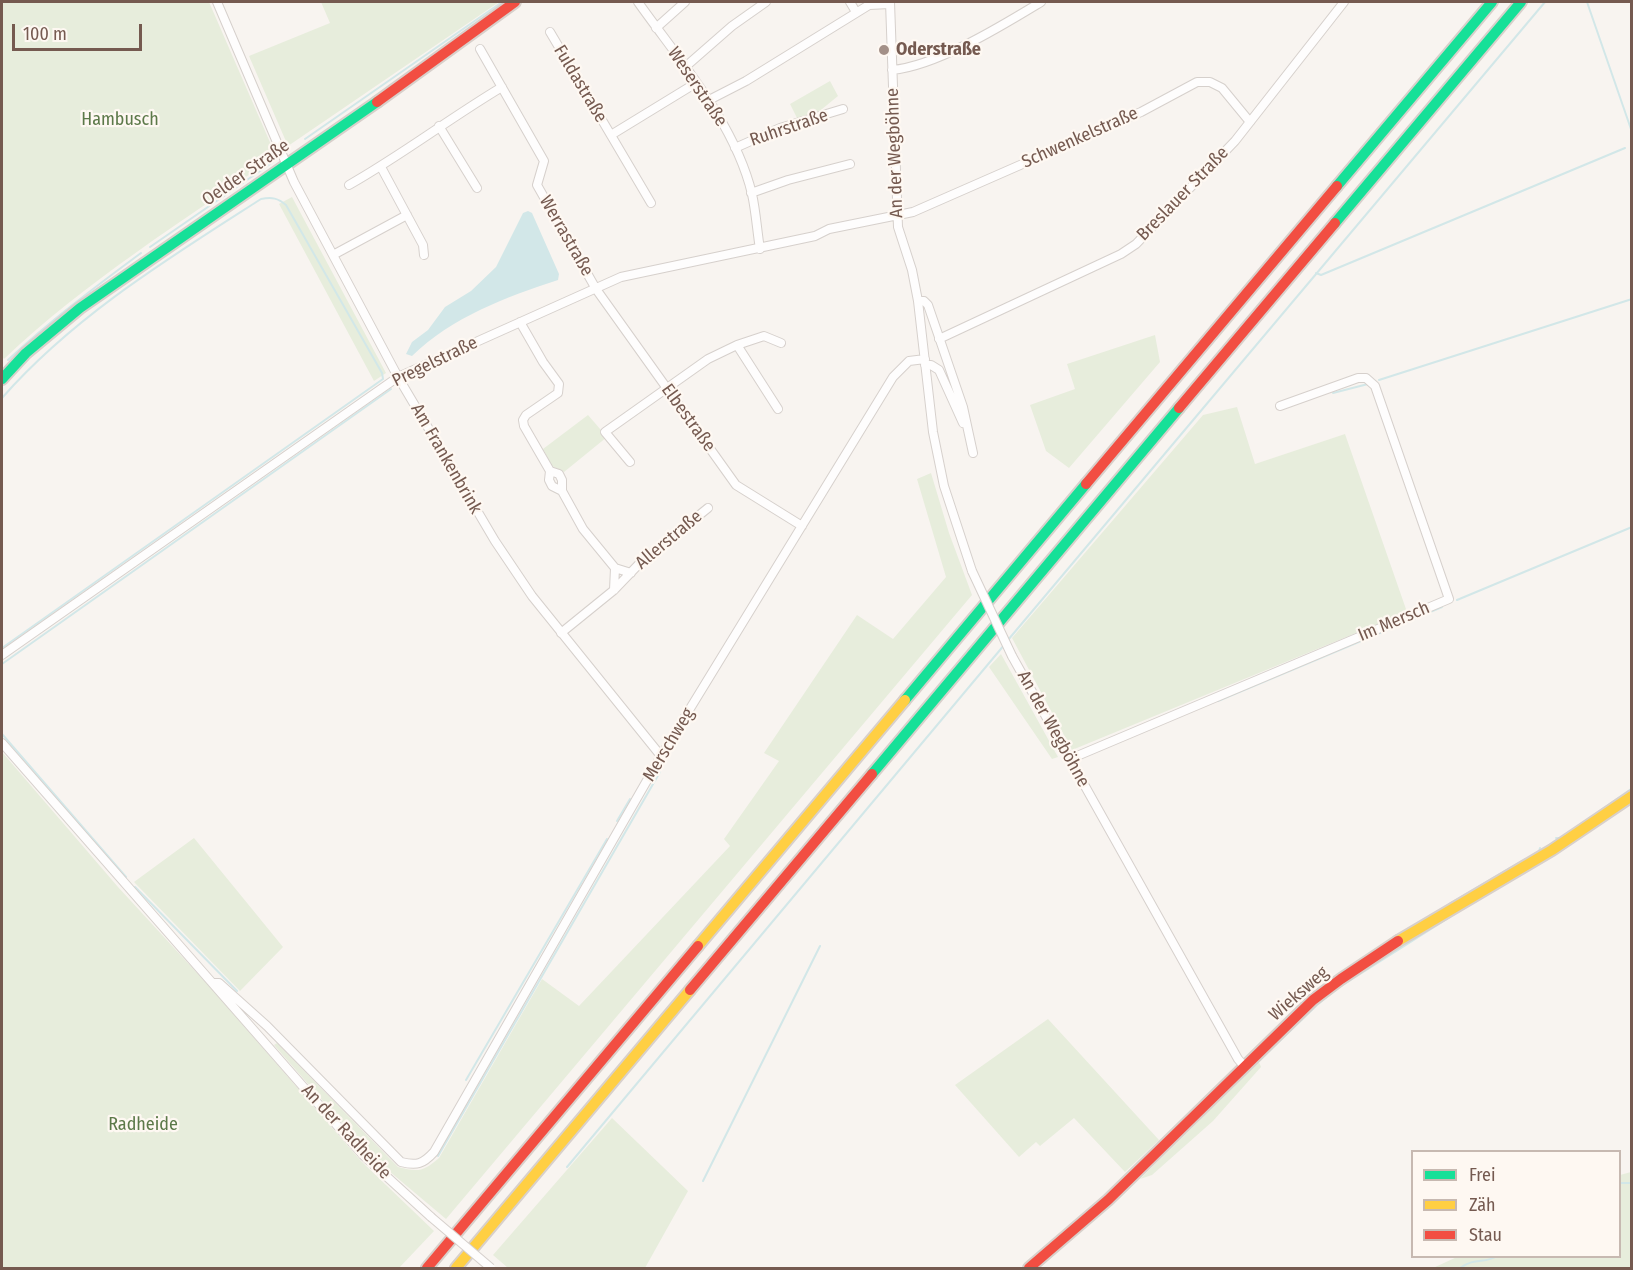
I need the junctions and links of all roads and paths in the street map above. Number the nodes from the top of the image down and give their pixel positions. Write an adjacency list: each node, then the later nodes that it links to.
1 (218, 2): 26 (street, Am Frankenbrink)
2 (515, 2): 26 (main road, Oelder Straße)
3 (638, 2): 13 (street, Weserstraße)
4 (685, 2): 13 (street)
5 (766, 2): 16 (street)
6 (850, 2): 12 (street)
7 (1041, 2): 17 (street)
8 (1344, 2): 22 (street, Breslauer Straße)
9 (1492, 2): 67 (main road)
10 (1521, 2): 68 (main road)
11 (890, 3): 12 (street); 17 (street, An der Wegböhne)
12 (856, 12): 20 (street)
13 (656, 28): 16 (street, Weserstraße)
14 (550, 32): 24 (street, Fuldastraße)
15 (480, 49): 19 (street, Werrastraße)
16 (684, 68): 18 (street, Weserstraße)
17 (892, 70): 34 (street, An der Wegböhne)
18 (696, 83): 20 (street, Weserstraße); 24 (street, Fuldastraße)
19 (502, 87): 23 (street); 38 (street, Werrastraße)
20 (709, 100): 25 (street, Weserstraße)
21 (843, 110): 25 (street, Ruhrstraße)
22 (1250, 122): 34 (street, Schwenkelstraße); 41 (street, Breslauer Straße)
23 (439, 126): 28 (street); 30 (street)
24 (611, 135): 32 (street, Fuldastraße)
25 (735, 148): 31 (street, Weserstraße)
26 (287, 164): 36 (street, Am Frankenbrink); 46 (main road, Oelder Straße)
27 (850, 164): 31 (street)
28 (381, 166): 29 (street); 33 (street)
29 (348, 185)
30 (477, 188)
31 (751, 193): 35 (street, Weserstraße)
32 (651, 203)
33 (407, 215): 36 (street); 37 (street)
34 (897, 216): 35 (street, Pregelstraße); 39 (street, An der Wegböhne)
35 (760, 249): 38 (street, Pregelstraße)
36 (333, 255): 45 (street, Am Frankenbrink)
37 (424, 255)
38 (596, 289): 40 (street, Pregelstraße); 47 (street, Elbestraße)
39 (918, 301): 41 (street, An der Wegböhne); 44 (street, An der Wegböhne)
40 (520, 322): 45 (street, Pregelstraße); 55 (street, Allerstraße)
41 (939, 339): 50 (street, An der Wegböhne)
42 (781, 343): 43 (street)
43 (737, 345): 47 (street); 49 (street)
44 (925, 362): 50 (street, An der Wegböhne); 54 (street, Merschweg); 62 (street, An der Wegböhne, bridge)
45 (398, 377): 58 (street, Am Frankenbrink); 59 (street, Pregelstraße)
46 (2, 379)
47 (667, 388): 52 (street); 54 (street, Elbestraße)
48 (1280, 406): 62 (street, Im Mersch)
49 (778, 409)
50 (966, 428): 51 (street, An der Wegböhne)
51 (973, 453)
52 (630, 462)
53 (708, 508): 56 (street, Allerstraße)
54 (802, 526): 61 (street, Merschweg)
55 (615, 568): 56 (street, Allerstraße); 57 (street, Allerstraße)
56 (631, 573): 57 (street, Allerstraße)
57 (614, 590): 58 (street, Allerstraße)
58 (561, 633): 61 (street, Am Frankenbrink)
59 (2, 655)
60 (2, 743): 64 (street, An der Radheide)
61 (661, 756): 66 (street, Merschweg)
62 (1070, 759): 65 (street, An der Wegböhne)
63 (1632, 796): 65 (main road, Wieksweg)
64 (214, 983): 66 (street, An der Radheide); 69 (street, An der Radheide, bridge)
65 (1245, 1067): 70 (main road, Wieksweg)
66 (434, 1152)
67 (427, 1269)
68 (456, 1269)
69 (491, 1269)
70 (1029, 1269)

